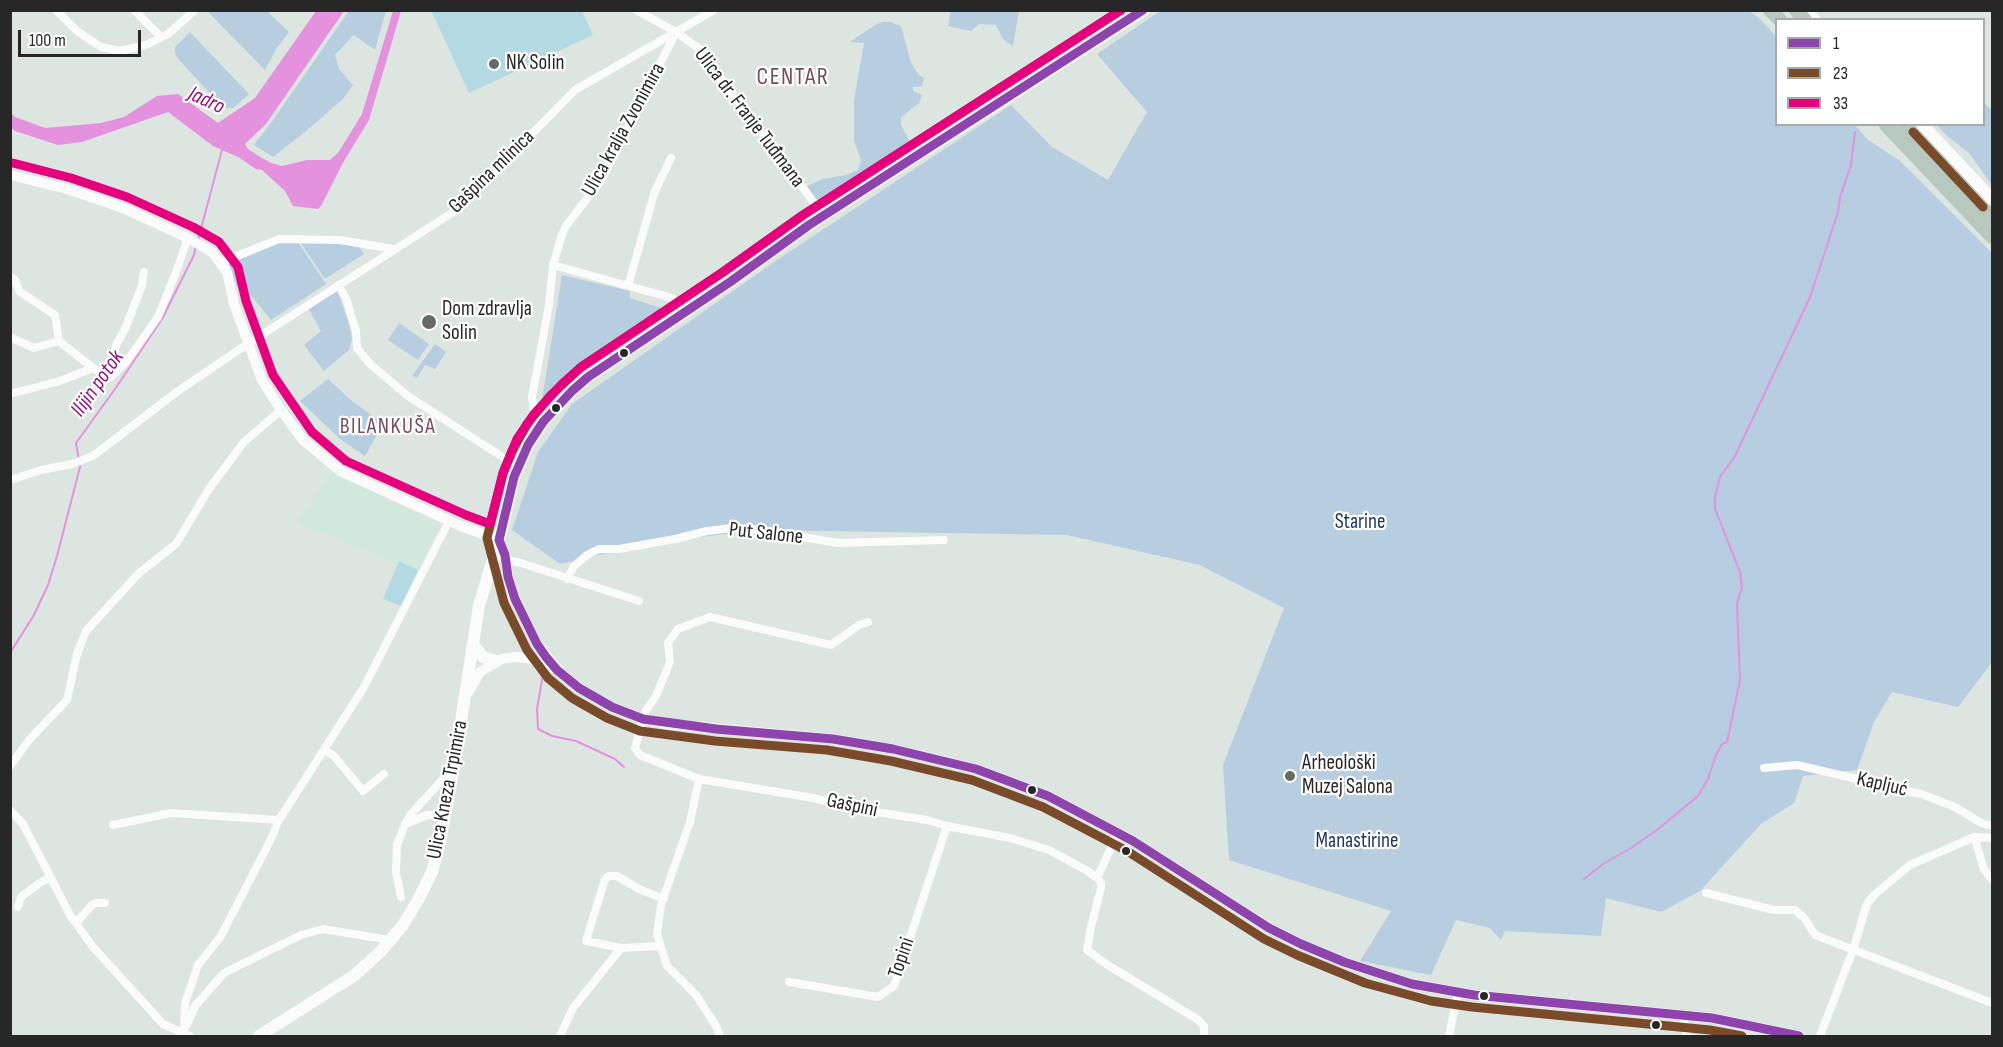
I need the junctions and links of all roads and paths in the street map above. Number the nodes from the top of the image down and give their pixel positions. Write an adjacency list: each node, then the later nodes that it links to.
1 (56, 10): 8 (street)
2 (134, 10): 8 (street)
3 (195, 10): 8 (street)
4 (636, 10): 7 (street, Ulica dr. Franje Tuđmana)
5 (714, 10): 7 (street)
6 (1144, 10): 15 (main road, Ulica Kneza Trpimira)
7 (676, 32): 15 (street, Ulica dr. Franje Tuđmana); 19 (street, Gašpina mlinica); 21 (street, Ulica kralja Zvonimira)
8 (161, 37)
9 (1887, 126): 17 (highway)
10 (1906, 126): 16 (highway)
11 (1924, 126): 14 (main road)
12 (671, 158): 25 (street)
13 (10, 175): 18 (street)
14 (1992, 199)
15 (824, 216): 34 (main road, Ulica Kneza Trpimira)
16 (1992, 218)
17 (1992, 237)
18 (193, 241): 20 (street); 30 (street)
19 (394, 249): 20 (street); 24 (street, Gašpina mlinica)
20 (220, 263): 29 (street)
21 (553, 265): 25 (street); 34 (street, Ulica kralja Zvonimira)
22 (144, 272): 30 (street)
23 (10, 277): 28 (street)
24 (338, 285): 29 (street, Gašpina mlinica); 35 (street)
25 (628, 286): 26 (street)
26 (672, 298)
27 (10, 337): 28 (street)
28 (59, 341): 31 (street)
29 (249, 343): 33 (street); 36 (street, Gašpina mlinica)
30 (127, 361): 31 (street)
31 (93, 368): 32 (street)
32 (10, 394)
33 (281, 410): 37 (street); 50 (street)
34 (543, 422): 35 (main road, Ulica Kneza Trpimira)
35 (518, 467): 38 (main road, Ulica Kneza Trpimira)
36 (10, 480)
37 (449, 521): 38 (street); 49 (street)
38 (499, 540): 40 (street); 44 (main road, Ulica Kneza Trpimira)
39 (944, 540): 41 (street, Put Salone)
40 (506, 560): 41 (street); 46 (street)
41 (567, 579): 42 (street)
42 (639, 602)
43 (868, 622): 48 (street)
44 (474, 646): 45 (main road); 47 (main road, Ulica Kneza Trpimira)
45 (496, 661): 46 (street); 47 (street)
46 (558, 670): 48 (street)
47 (466, 696): 56 (main road, Ulica Kneza Trpimira)
48 (643, 719): 54 (street, Gašpini); 62 (street)
49 (325, 750): 52 (street); 57 (street)
50 (10, 766)
51 (1764, 768): 61 (street, Kapljuć)
52 (384, 774)
53 (445, 777): 58 (street)
54 (699, 779): 60 (street, Gašpini); 70 (street)
55 (10, 810): 65 (street)
56 (446, 814): 58 (street); 74 (main road, Ulica Kneza Trpimira)
57 (279, 820): 59 (street); 82 (street)
58 (405, 824): 69 (street)
59 (113, 825)
60 (947, 826): 66 (street, Gašpini); 78 (street, Topini)
61 (1992, 826)
62 (1118, 833): 66 (street); 79 (street)
63 (1974, 837): 64 (street); 67 (street); 77 (street)
64 (1992, 838)
65 (50, 878): 72 (street); 73 (street)
66 (1097, 878): 86 (street)
67 (1992, 880)
68 (1706, 893): 77 (street)
69 (401, 897)
70 (664, 899): 75 (street); 76 (street)
71 (105, 903): 73 (street)
72 (18, 907)
73 (76, 923): 82 (street)
74 (390, 940): 82 (street); 83 (main road, Ulica Kneza Trpimira)
75 (660, 946): 76 (street); 85 (street)
76 (621, 948): 84 (street)
77 (1852, 950): 80 (street); 90 (street)
78 (789, 982)
79 (1458, 992): 81 (street); 87 (street)
80 (1992, 1003)
81 (1683, 1015): 88 (street); 89 (street)
82 (185, 1035)
83 (259, 1036)
84 (560, 1036)
85 (720, 1036)
86 (1204, 1036)
87 (1449, 1036)
88 (1687, 1036)
89 (1799, 1036)
90 (1820, 1036)

